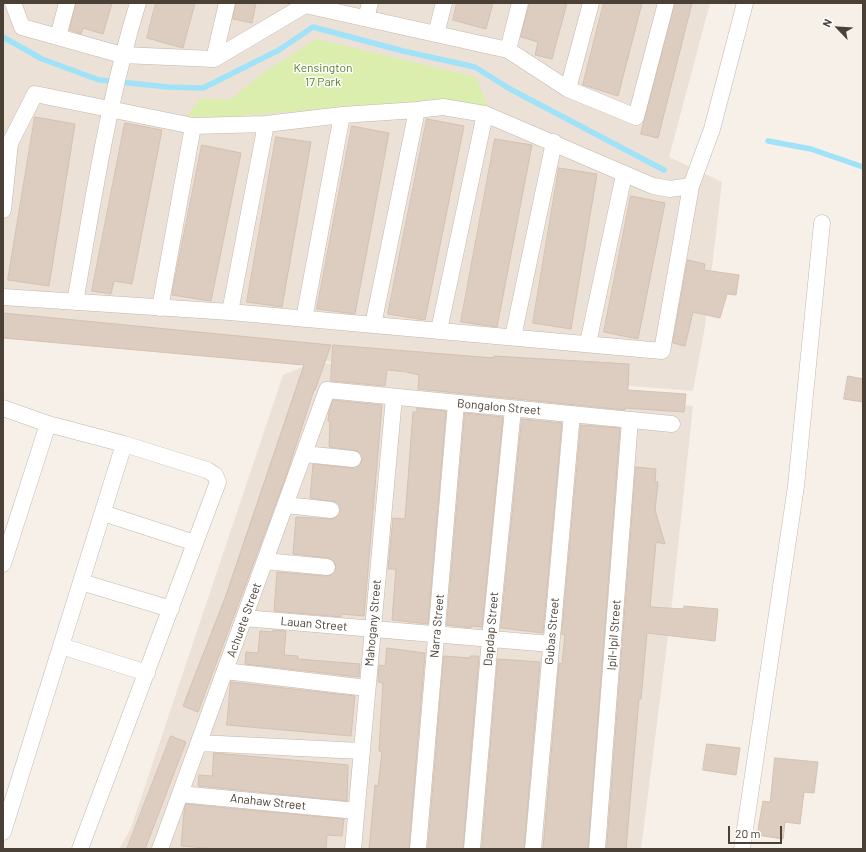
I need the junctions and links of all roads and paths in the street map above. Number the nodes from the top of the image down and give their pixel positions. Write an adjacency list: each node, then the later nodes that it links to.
1 (13, 3): 14 (street)
2 (67, 3): 14 (street)
3 (138, 3): 17 (street)
4 (227, 3): 16 (street)
5 (370, 3): 12 (street)
6 (444, 3): 13 (street)
7 (520, 3): 15 (street)
8 (591, 3): 18 (street)
9 (666, 3): 18 (street)
10 (745, 3): 27 (street)
11 (306, 4): 12 (street); 16 (street)
12 (366, 18): 13 (street)
13 (436, 34): 15 (street)
14 (58, 37): 17 (street)
15 (508, 50): 18 (street)
16 (214, 58): 17 (street)
17 (121, 61): 19 (street)
18 (568, 89)
19 (111, 104): 24 (street); 28 (street); 31 (street)
20 (418, 110): 21 (street); 22 (street); 35 (street)
21 (485, 114): 25 (street); 36 (street)
22 (342, 115): 23 (street); 34 (street)
23 (266, 124): 24 (street); 33 (street)
24 (193, 126): 32 (street)
25 (554, 142): 26 (street); 37 (street)
26 (624, 175): 27 (street); 38 (street)
27 (691, 186): 38 (street)
28 (3, 210)
29 (822, 223): 81 (street)
30 (3, 297): 31 (street)
31 (75, 302): 32 (street)
32 (160, 308): 33 (street)
33 (230, 312): 34 (street)
34 (304, 318): 35 (street)
35 (373, 325): 36 (street)
36 (439, 330): 37 (street)
37 (513, 337): 38 (street)
38 (588, 343)
39 (327, 390): 40 (street, Bongalon Street); 49 (street, Achuete Street)
40 (394, 397): 41 (street, Bongalon Street); 61 (street, Mahogany Street)
41 (456, 403): 43 (street, Bongalon Street); 62 (street, Narra Street)
42 (3, 408): 46 (street)
43 (514, 409): 44 (street, Bongalon Street); 63 (street, Dapdap Street)
44 (572, 414): 45 (street, Bongalon Street); 64 (street, Gubas Street)
45 (630, 420): 47 (street, Bongalon Street); 80 (street, Ipil-Ipil Street)
46 (48, 424): 48 (street); 56 (street)
47 (672, 424)
48 (124, 444): 53 (street); 54 (street)
49 (304, 454): 50 (street); 51 (street, Achuete Street)
50 (353, 459)
51 (286, 505): 52 (street); 55 (street, Achuete Street)
52 (331, 510)
53 (103, 513): 54 (street); 58 (street)
54 (195, 544): 59 (street)
55 (265, 561): 57 (street); 60 (street, Achuete Street)
56 (3, 564)
57 (327, 567)
58 (81, 582): 59 (street); 65 (street)
59 (171, 609): 67 (street)
60 (244, 618): 61 (street, Lauan Street); 66 (street, Achuete Street)
61 (373, 630): 62 (street, Lauan Street); 68 (street, Mahogany Street)
62 (436, 635): 63 (street, Lauan Street); 77 (street, Narra Street)
63 (490, 639): 64 (street, Lauan Street); 78 (street, Dapdap Street)
64 (551, 644): 79 (street, Gubas Street)
65 (61, 646): 67 (street); 73 (street)
66 (225, 671): 68 (street); 69 (street, Achuete Street)
67 (147, 673): 74 (street)
68 (367, 688): 70 (street, Mahogany Street)
69 (199, 743): 70 (street); 71 (street, Achuete Street)
70 (362, 751): 72 (street, Mahogany Street)
71 (180, 794): 72 (street, Anahaw Street); 75 (street, Achuete Street)
72 (356, 811): 76 (street, Mahogany Street)
73 (3, 832)
74 (80, 849)
75 (160, 849)
76 (353, 849)
77 (418, 849)
78 (472, 849)
79 (534, 849)
80 (597, 849)
81 (742, 849)

